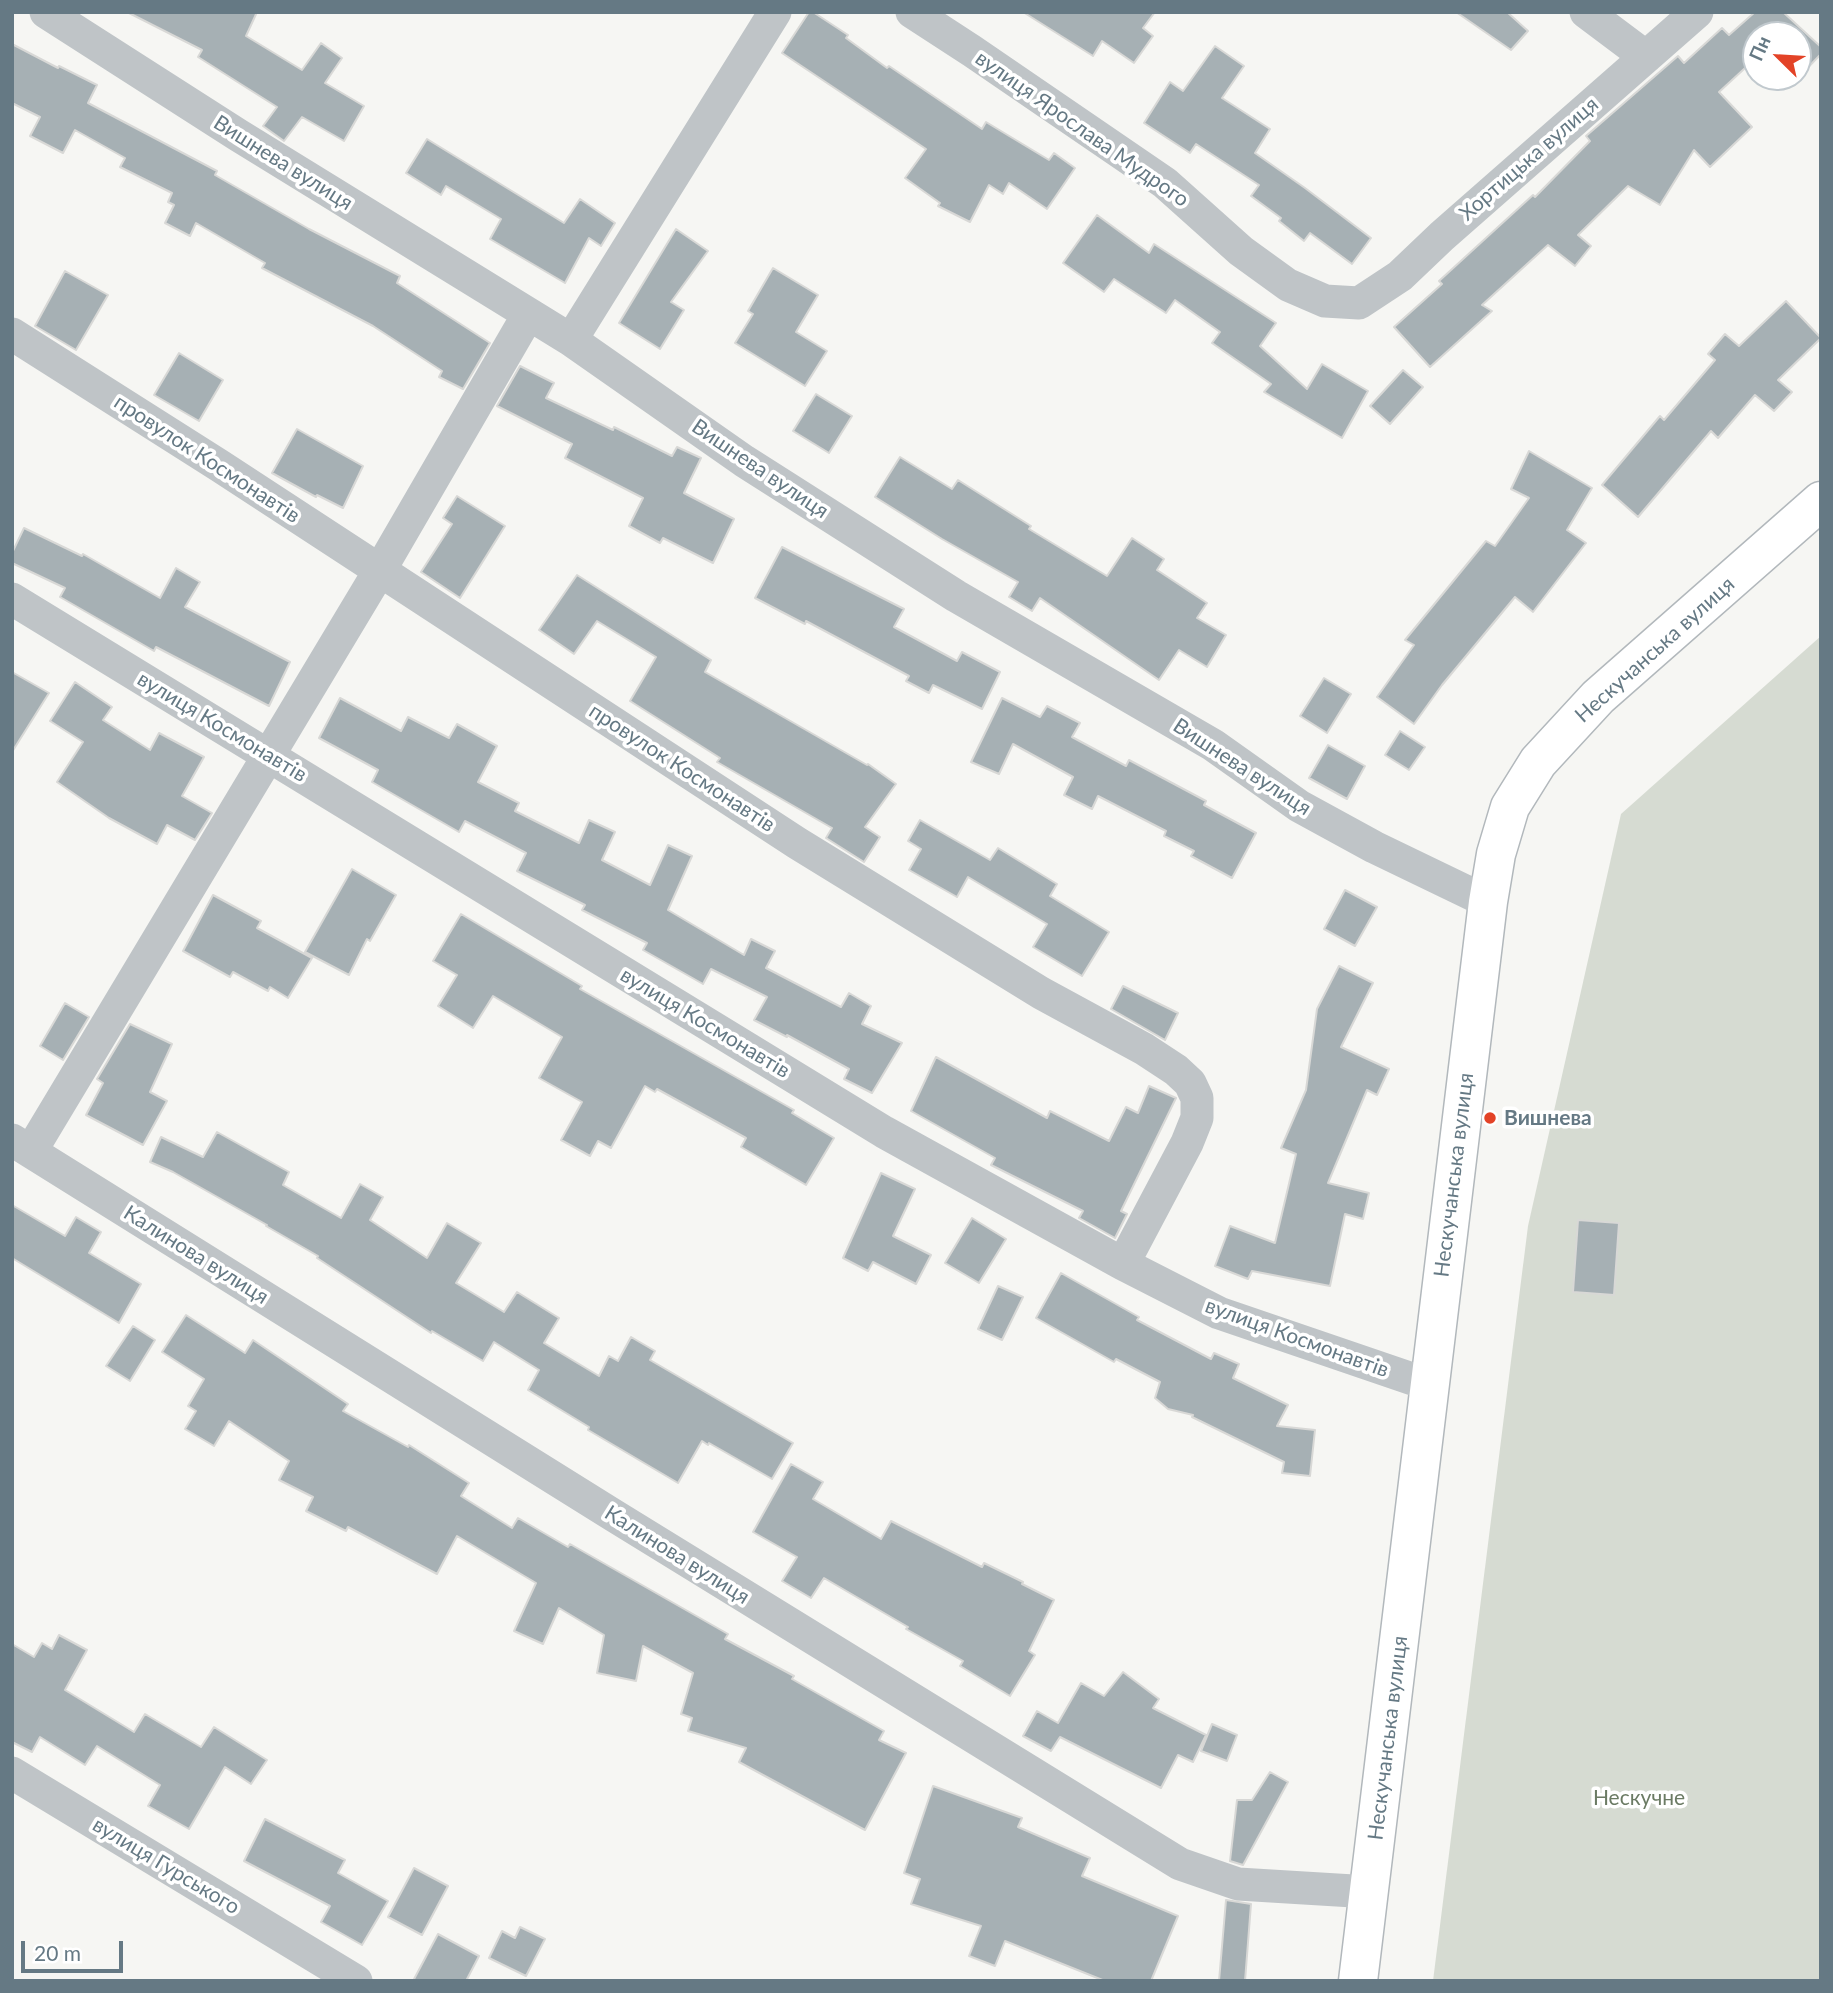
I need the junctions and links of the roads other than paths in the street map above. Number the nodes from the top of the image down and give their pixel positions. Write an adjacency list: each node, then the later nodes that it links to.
1 (46, 12): 8 (street, Вишнева вулиця)
2 (775, 12): 10 (street)
3 (912, 12): 7 (street, вулиця Ярослава Мудрого)
4 (1586, 12): 6 (street)
5 (1697, 12): 6 (street, Хортицька вулиця)
6 (1646, 57): 7 (street, Хортицька вулиця)
7 (1359, 303)
8 (528, 314): 10 (street, Вишнева вулиця); 12 (street)
9 (12, 334): 12 (street, провулок Космонавтів)
10 (571, 340): 15 (street, Вишнева вулиця)
11 (1821, 501): 15 (street, Нескучанська вулиця)
12 (380, 570): 14 (street); 17 (street, провулок Космонавтів)
13 (12, 599): 14 (street, вулиця Космонавтів)
14 (268, 754): 16 (street); 17 (street, вулиця Космонавтів)
15 (1488, 902): 18 (street, Нескучанська вулиця)
16 (21, 1146): 20 (street, Калинова вулиця)
17 (1123, 1264): 18 (street, вулиця Космонавтів)
18 (1430, 1385): 20 (street, Нескучанська вулиця)
19 (12, 1773): 21 (street, вулиця Гурського)
20 (1370, 1892): 22 (street, Нескучанська вулиця)
21 (356, 1981)
22 (1359, 1981)

